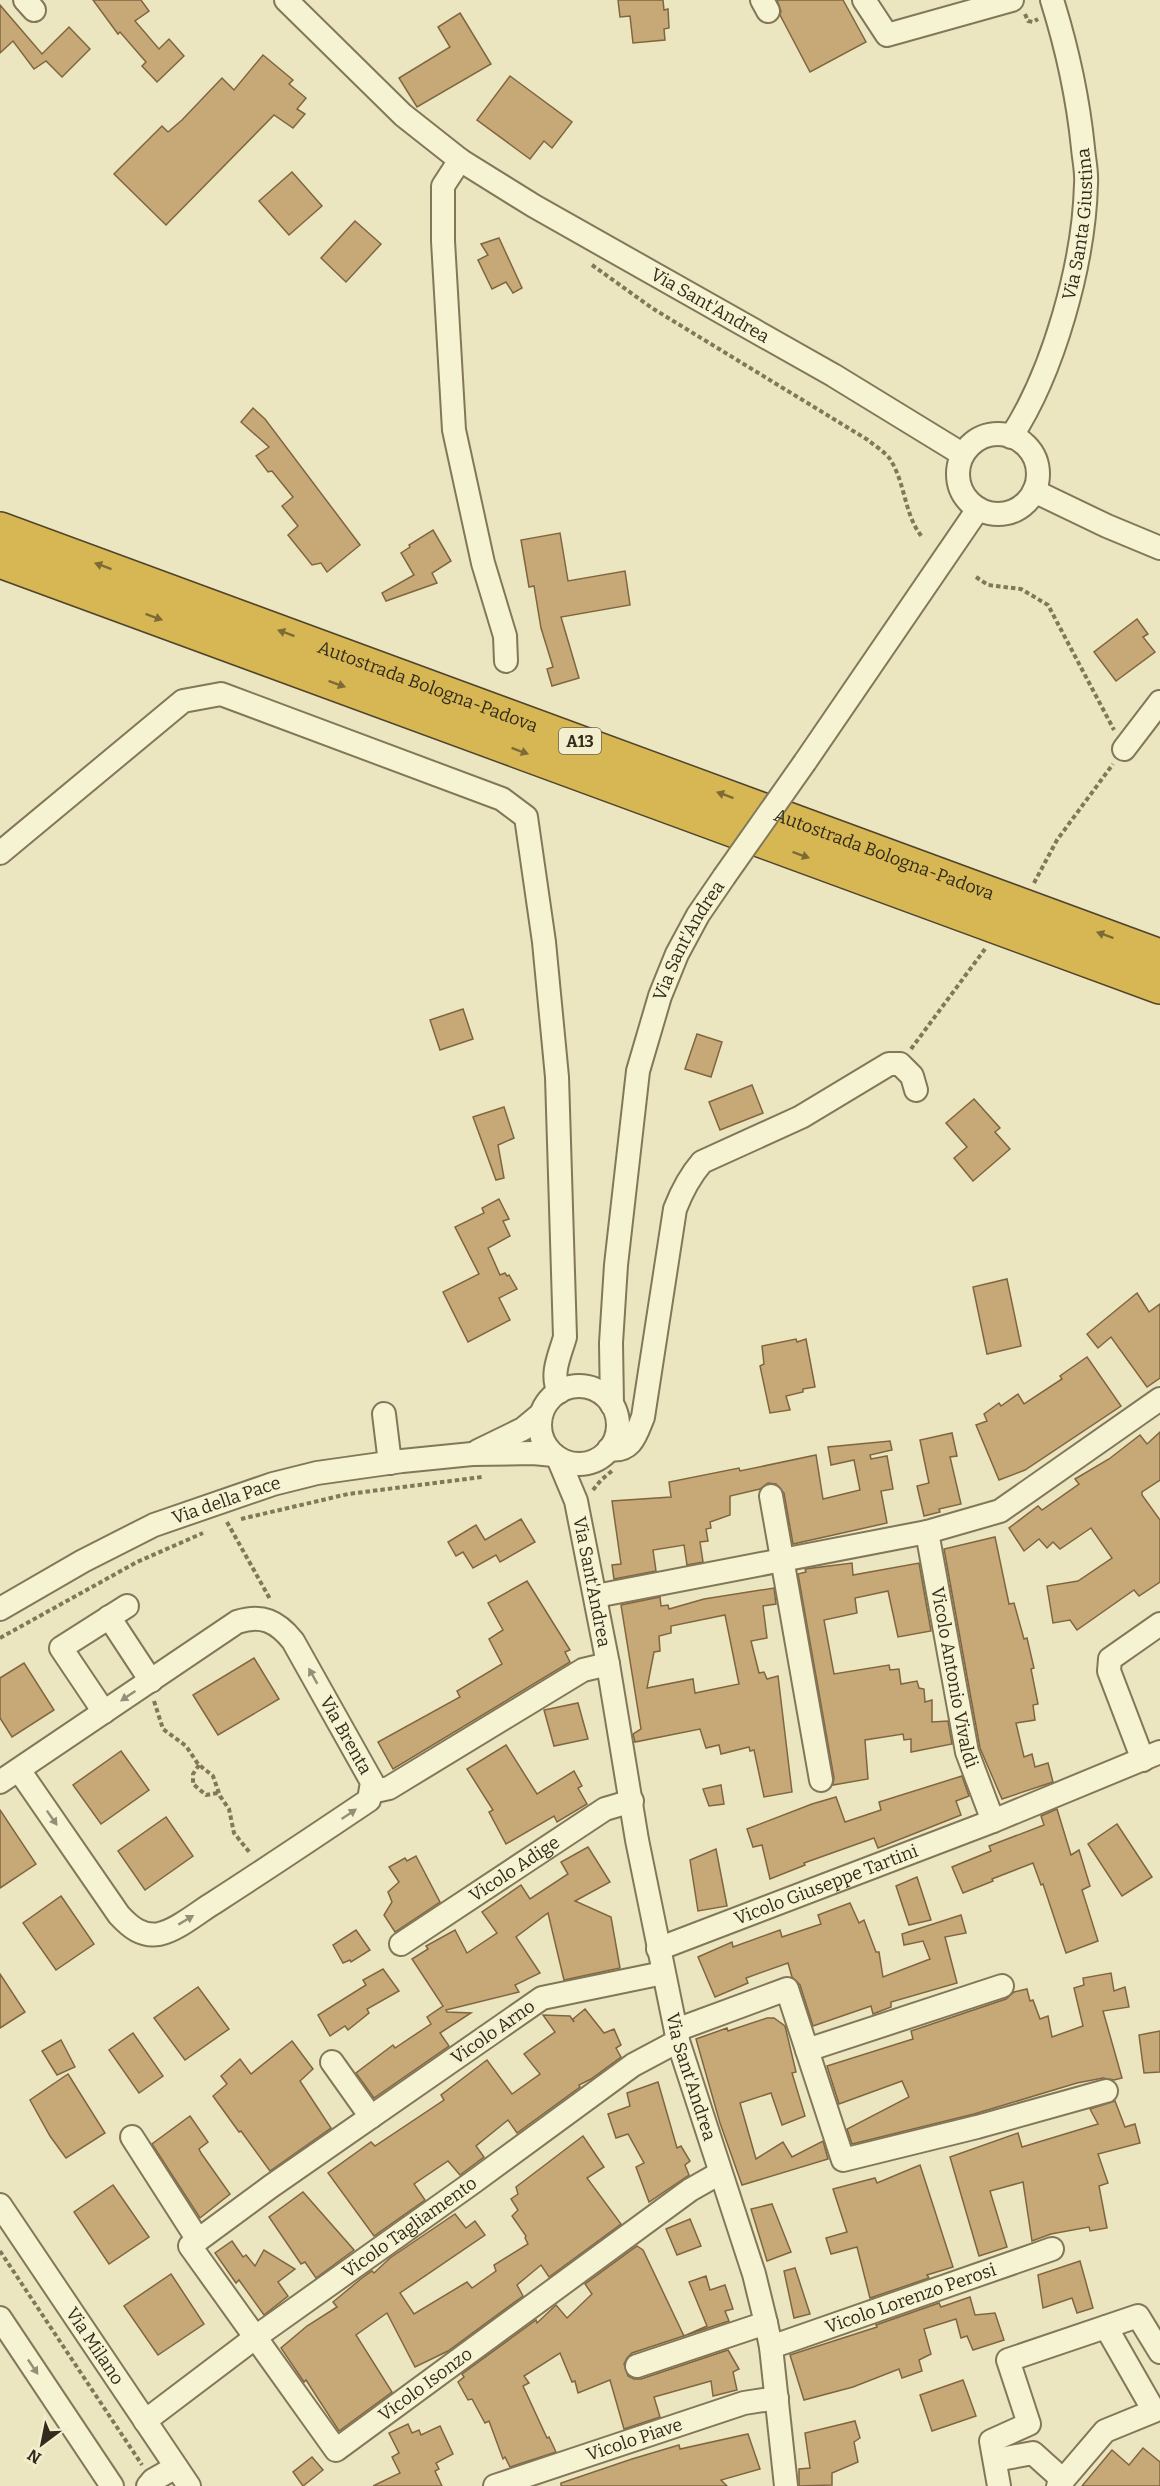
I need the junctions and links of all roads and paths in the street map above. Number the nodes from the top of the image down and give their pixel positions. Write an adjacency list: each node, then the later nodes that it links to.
1 (286, 0): 5 (street, Via Sant'Andrea)
2 (864, 0): 3 (street)
3 (1012, 0)
4 (1052, 0): 6 (street, Via Santa Giustina)
5 (460, 160): 7 (street, Via Sant'Andrea); 14 (street)
6 (1011, 437): 7 (street); 8 (street)
7 (962, 454): 9 (street)
8 (1034, 491): 9 (street); 11 (street)
9 (978, 510): 24 (street, Via Sant'Andrea, bridge)
10 (0, 529): 20 (highway, Autostrada Bologna-Padova / A13, one-way to 10)
11 (1160, 548)
12 (0, 561): 21 (highway, Autostrada Bologna-Padova / A13, one-way to 21)
13 (976, 577): 16 (path)
14 (506, 661)
15 (1160, 702): 16 (street)
16 (1124, 749): 18 (path)
17 (0, 853): 25 (street)
18 (1034, 883)
19 (985, 948): 22 (path)
20 (1160, 956)
21 (1160, 987)
22 (900, 1064): 23 (street); 30 (street, Via Sant'Andrea)
23 (916, 1090)
24 (611, 1343): 25 (street, Via Sant'Andrea); 27 (street, Via Sant'Andrea)
25 (569, 1389): 27 (street); 29 (street)
26 (1160, 1399): 40 (street)
27 (612, 1406): 30 (street)
28 (384, 1414): 33 (street)
29 (541, 1414): 31 (street, Via della Pace); 32 (street)
30 (611, 1452): 32 (street); 36 (street, Via Sant'Andrea); 36 (path)
31 (472, 1454): 32 (street, Via della Pace); 33 (street, Via della Pace)
32 (556, 1456): 36 (street, Via Sant'Andrea)
33 (390, 1463): 43 (street, Via della Pace)
34 (487, 1476): 37 (path)
35 (771, 1496): 41 (street)
36 (584, 1499): 42 (street, Via Sant'Andrea)
37 (228, 1522): 38 (path); 44 (path)
38 (218, 1526)
39 (209, 1530): 46 (path)
40 (927, 1532): 41 (street); 58 (street, Vicolo Antonio Vivaldi)
41 (783, 1561): 42 (street); 53 (street)
42 (596, 1596): 47 (street, Via Sant'Andrea)
43 (0, 1609)
44 (275, 1622): 48 (street); 55 (street, Via Brenta, one-way to 44)
45 (1160, 1624): 50 (street)
46 (0, 1638)
47 (608, 1664): 55 (street, Via Sant'Andrea); 57 (street, Via Sant'Andrea)
48 (148, 1683): 49 (street, one-way to 49); 49 (street); 51 (path)
49 (104, 1712): 52 (street)
50 (1151, 1756): 58 (street, Vicolo Giuseppe Tartini)
51 (199, 1765): 56 (path); 56 (path)
52 (19, 1770): 54 (street); 59 (street, Via Brenta, one-way to 59)
53 (821, 1780)
54 (0, 1782)
55 (371, 1792): 59 (street, Via Brenta, one-way to 55)
56 (218, 1793): 59 (path)
57 (632, 1801): 60 (street, Vicolo Adige); 61 (street, Via Sant'Andrea)
58 (993, 1821): 61 (street, Vicolo Giuseppe Tartini)
59 (264, 1871)
60 (401, 1944)
61 (658, 1948): 62 (street, Via Sant'Andrea)
62 (663, 1973): 64 (street, Via Sant'Andrea); 68 (street, Vicolo Arno)
63 (1002, 1986): 65 (street)
64 (677, 2035): 65 (street, Vicolo Tagliamento); 70 (street, Via Sant'Andrea); 78 (street, Vicolo Tagliamento)
65 (807, 2050): 67 (street)
66 (332, 2062): 68 (street)
67 (1106, 2091)
68 (371, 2116): 72 (street, Vicolo Arno)
69 (132, 2138): 72 (street, Vicolo Isonzo)
70 (720, 2173): 76 (street, Via Sant'Andrea); 78 (street, Vicolo Isonzo)
71 (0, 2205): 83 (street, Via Milano)
72 (194, 2243): 78 (street, Vicolo Isonzo)
73 (1052, 2249): 79 (street, Vicolo Lorenzo Perosi)
74 (0, 2251): 86 (path)
75 (0, 2318): 88 (street, one-way to 88)
76 (766, 2323): 79 (street, Via Sant'Andrea); 81 (street)
77 (1106, 2327): 80 (street); 84 (street); 87 (street)
78 (255, 2339): 83 (street, Vicolo Tagliamento)
79 (771, 2347): 82 (street, Via Sant'Andrea)
80 (1160, 2352)
81 (638, 2366)
82 (777, 2398): 90 (street, Vicolo Piave); 91 (street, Via Sant'Andrea)
83 (145, 2421): 85 (street, Via Milano)
84 (995, 2460): 87 (street); 92 (street)
85 (176, 2467): 86 (street); 89 (street, Via Milano)
86 (150, 2483)
87 (1061, 2483)
88 (112, 2486)
89 (189, 2486)
90 (495, 2486)
91 (786, 2486)
92 (999, 2486)

